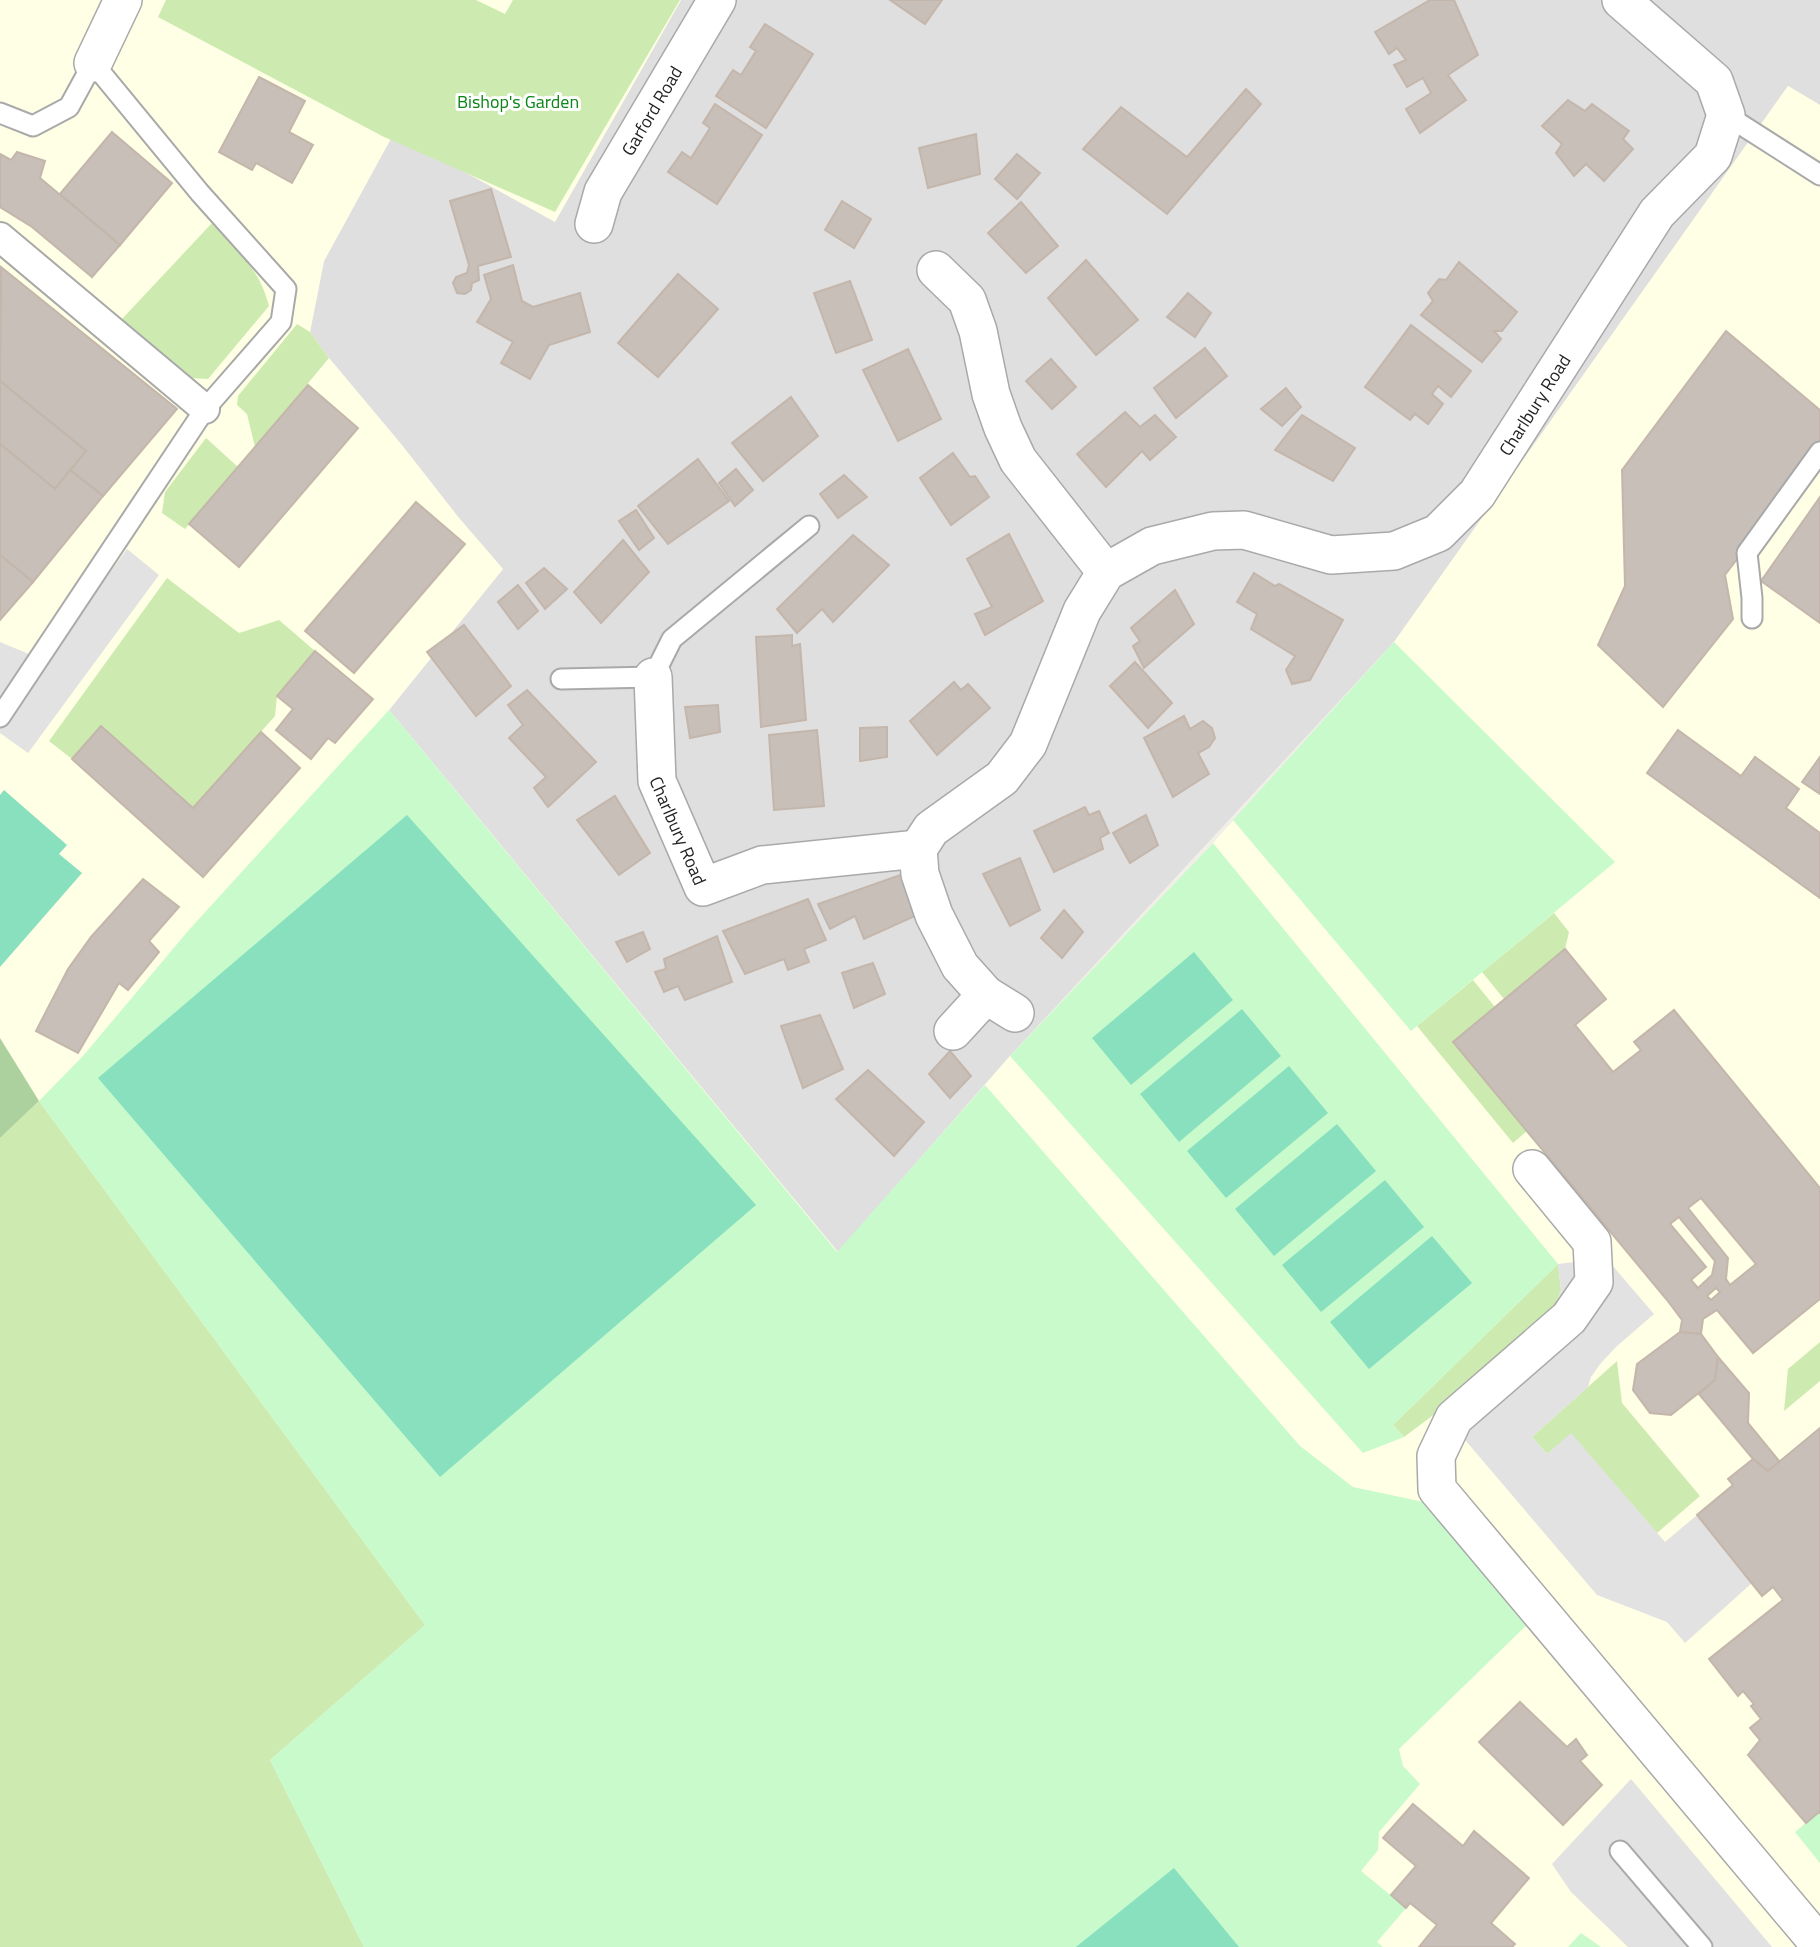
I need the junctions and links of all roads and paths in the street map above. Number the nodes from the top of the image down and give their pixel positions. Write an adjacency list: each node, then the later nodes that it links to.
1 (123, 0): 4 (street)
2 (717, 0): 8 (street, Garford Road)
3 (1639, 6): 6 (street)
4 (93, 63): 5 (lane); 11 (lane)
5 (0, 113)
6 (1726, 114): 7 (lane); 14 (street, Charlbury Road)
7 (1820, 175)
8 (594, 224)
9 (0, 237): 11 (street)
10 (936, 270): 14 (street)
11 (205, 410): 18 (lane)
12 (1820, 452): 15 (lane)
13 (809, 526): 16 (lane)
14 (1106, 572): 19 (street, Charlbury Road)
15 (1752, 618)
16 (653, 677): 17 (lane); 19 (street, Charlbury Road)
17 (561, 679)
18 (0, 716)
19 (918, 849): 20 (street)
20 (953, 1031)
21 (1532, 1169): 23 (street)
22 (1620, 1851): 24 (lane)
23 (1820, 1945)
24 (1702, 1947)

